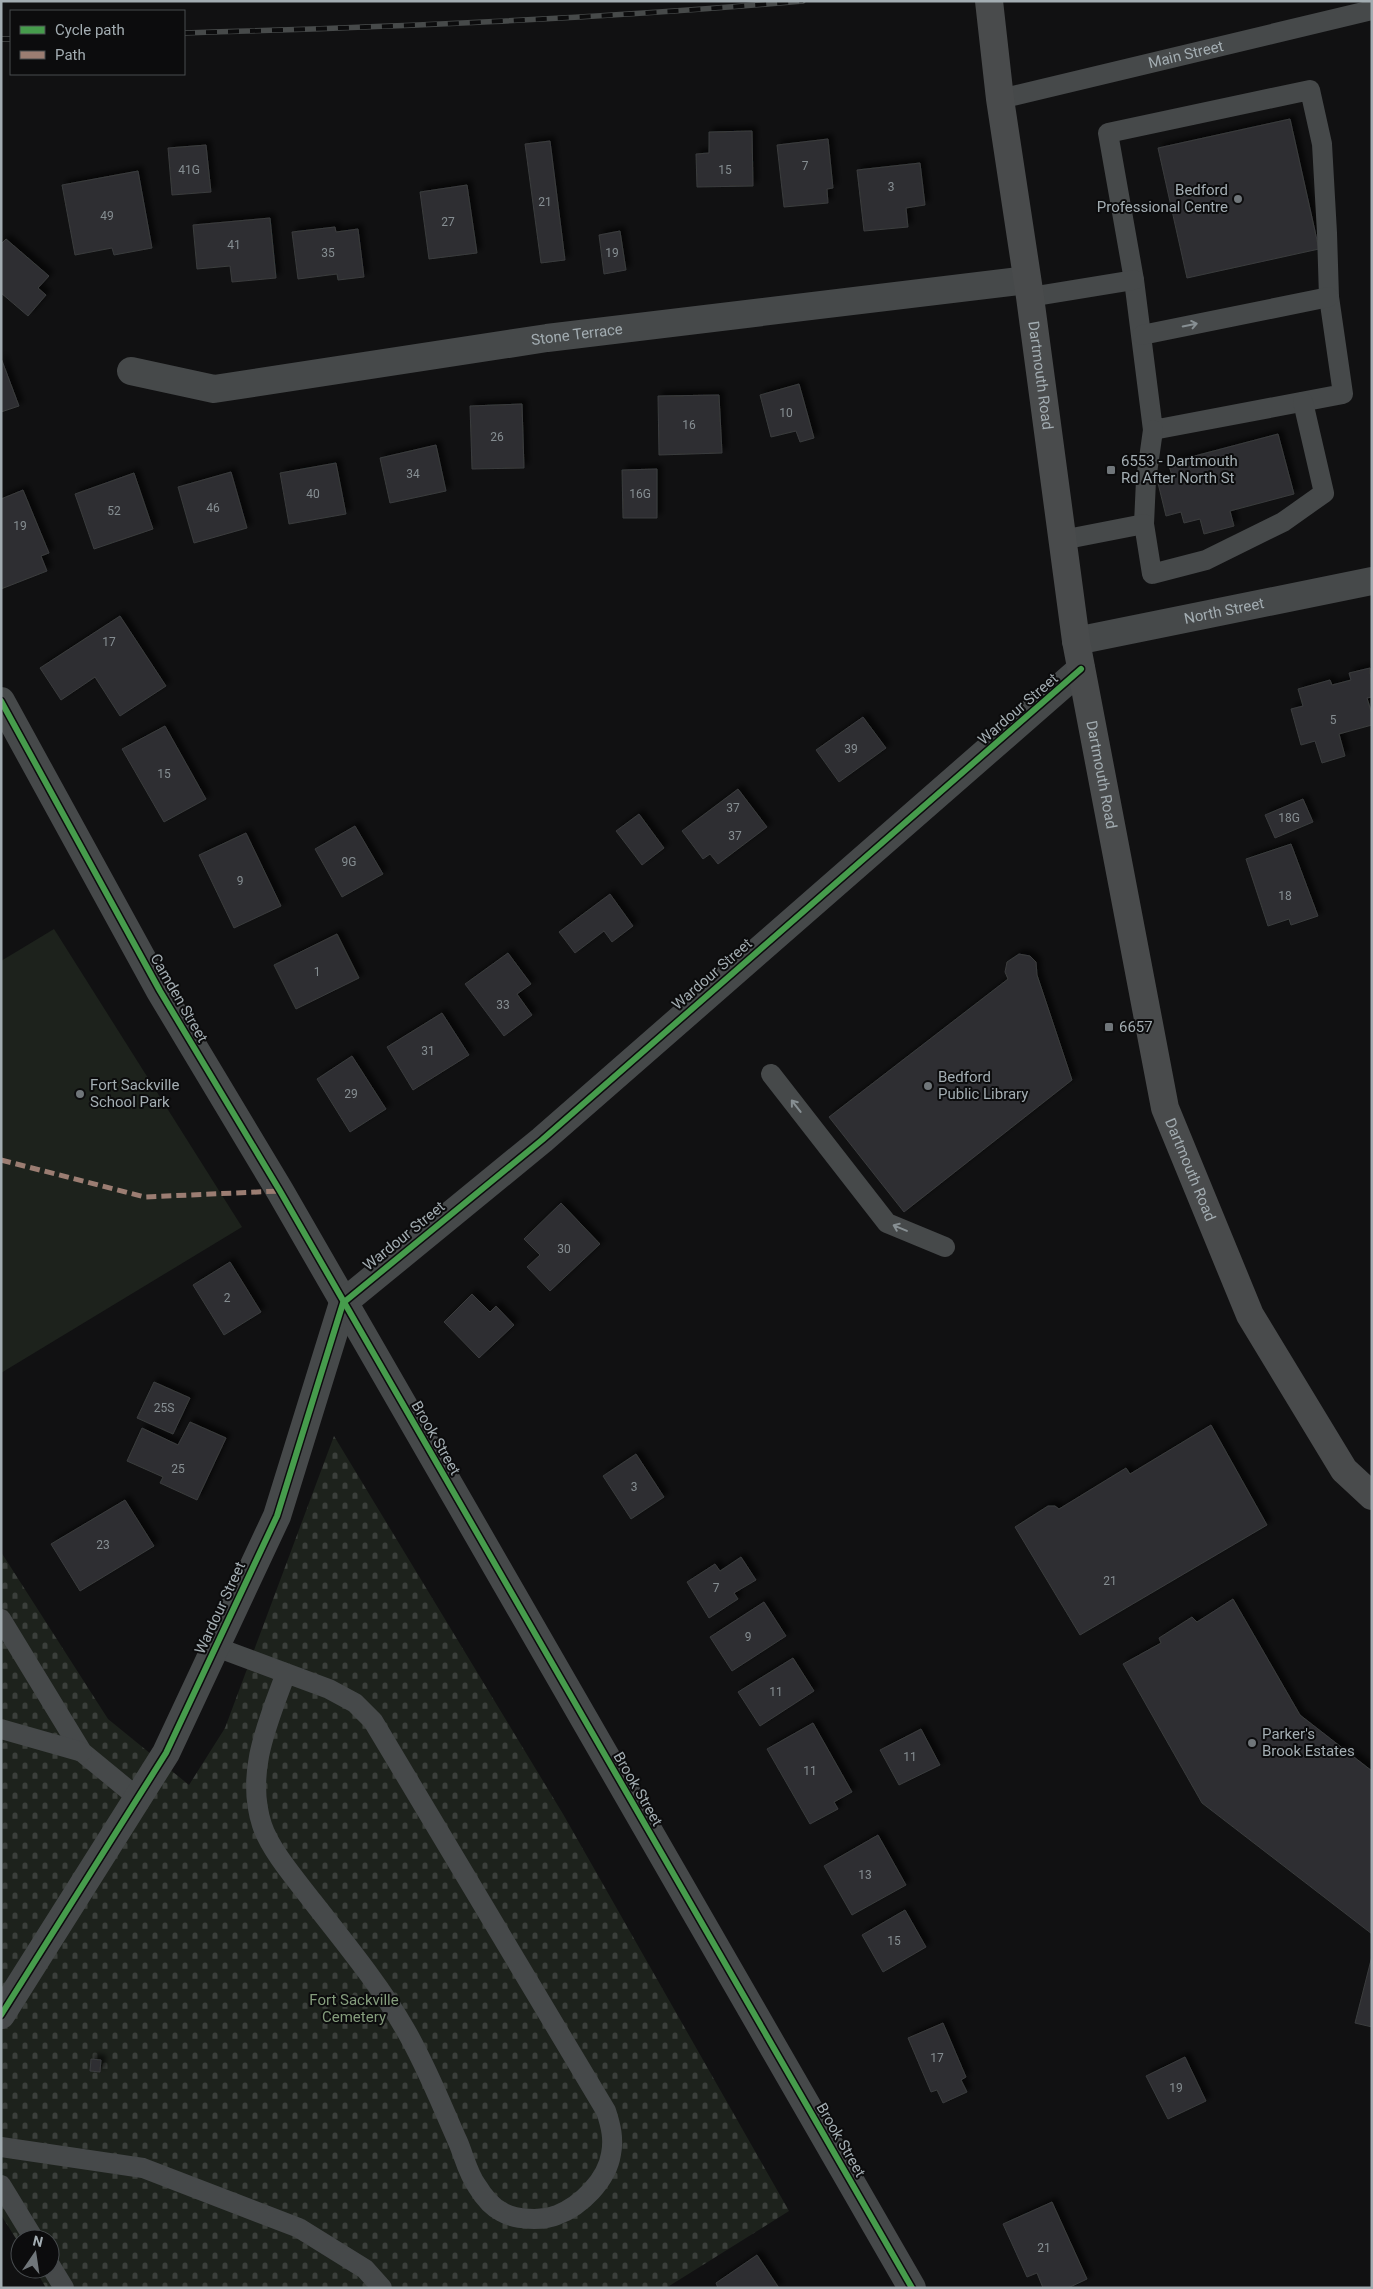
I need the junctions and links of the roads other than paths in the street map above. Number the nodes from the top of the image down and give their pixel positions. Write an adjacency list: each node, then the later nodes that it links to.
1 (989, 1): 3 (main road, Dartmouth Road)
2 (1372, 10): 3 (lane, Main Street)
3 (1000, 99): 5 (main road, Dartmouth Road)
4 (1134, 280): 5 (lane); 6 (lane); 7 (lane)
5 (1029, 289): 8 (street, Stone Terrace); 12 (main road, Dartmouth Road)
6 (1328, 297): 7 (lane, one-way to 6); 9 (lane)
7 (1142, 335): 10 (lane)
8 (131, 372)
9 (1303, 402): 10 (lane); 11 (lane)
10 (1153, 430): 11 (lane)
11 (1144, 524): 12 (lane)
12 (1062, 540): 14 (main road, Dartmouth Road)
13 (1372, 581): 14 (street, North Street)
14 (1076, 641): 15 (main road, Dartmouth Road)
15 (1081, 669): 19 (street, Wardour Street); 20 (main road, Dartmouth Road)
16 (1, 701): 19 (street, Camden Street)
17 (771, 1074): 18 (lane, one-way to 17)
18 (945, 1247)
19 (343, 1303): 22 (street, Wardour Street); 32 (street, Brook Street)
20 (1372, 1496)
21 (1, 1619): 25 (lane)
22 (216, 1647): 23 (lane); 26 (street, Wardour Street)
23 (286, 1673): 23 (lane)
24 (1, 1729): 25 (lane)
25 (82, 1752): 26 (lane)
26 (138, 1798): 27 (street, Wardour Street)
27 (1, 2015)
28 (1, 2147): 31 (lane)
29 (1, 2185): 30 (lane)
30 (28, 2229)
31 (382, 2288)
32 (912, 2288)

